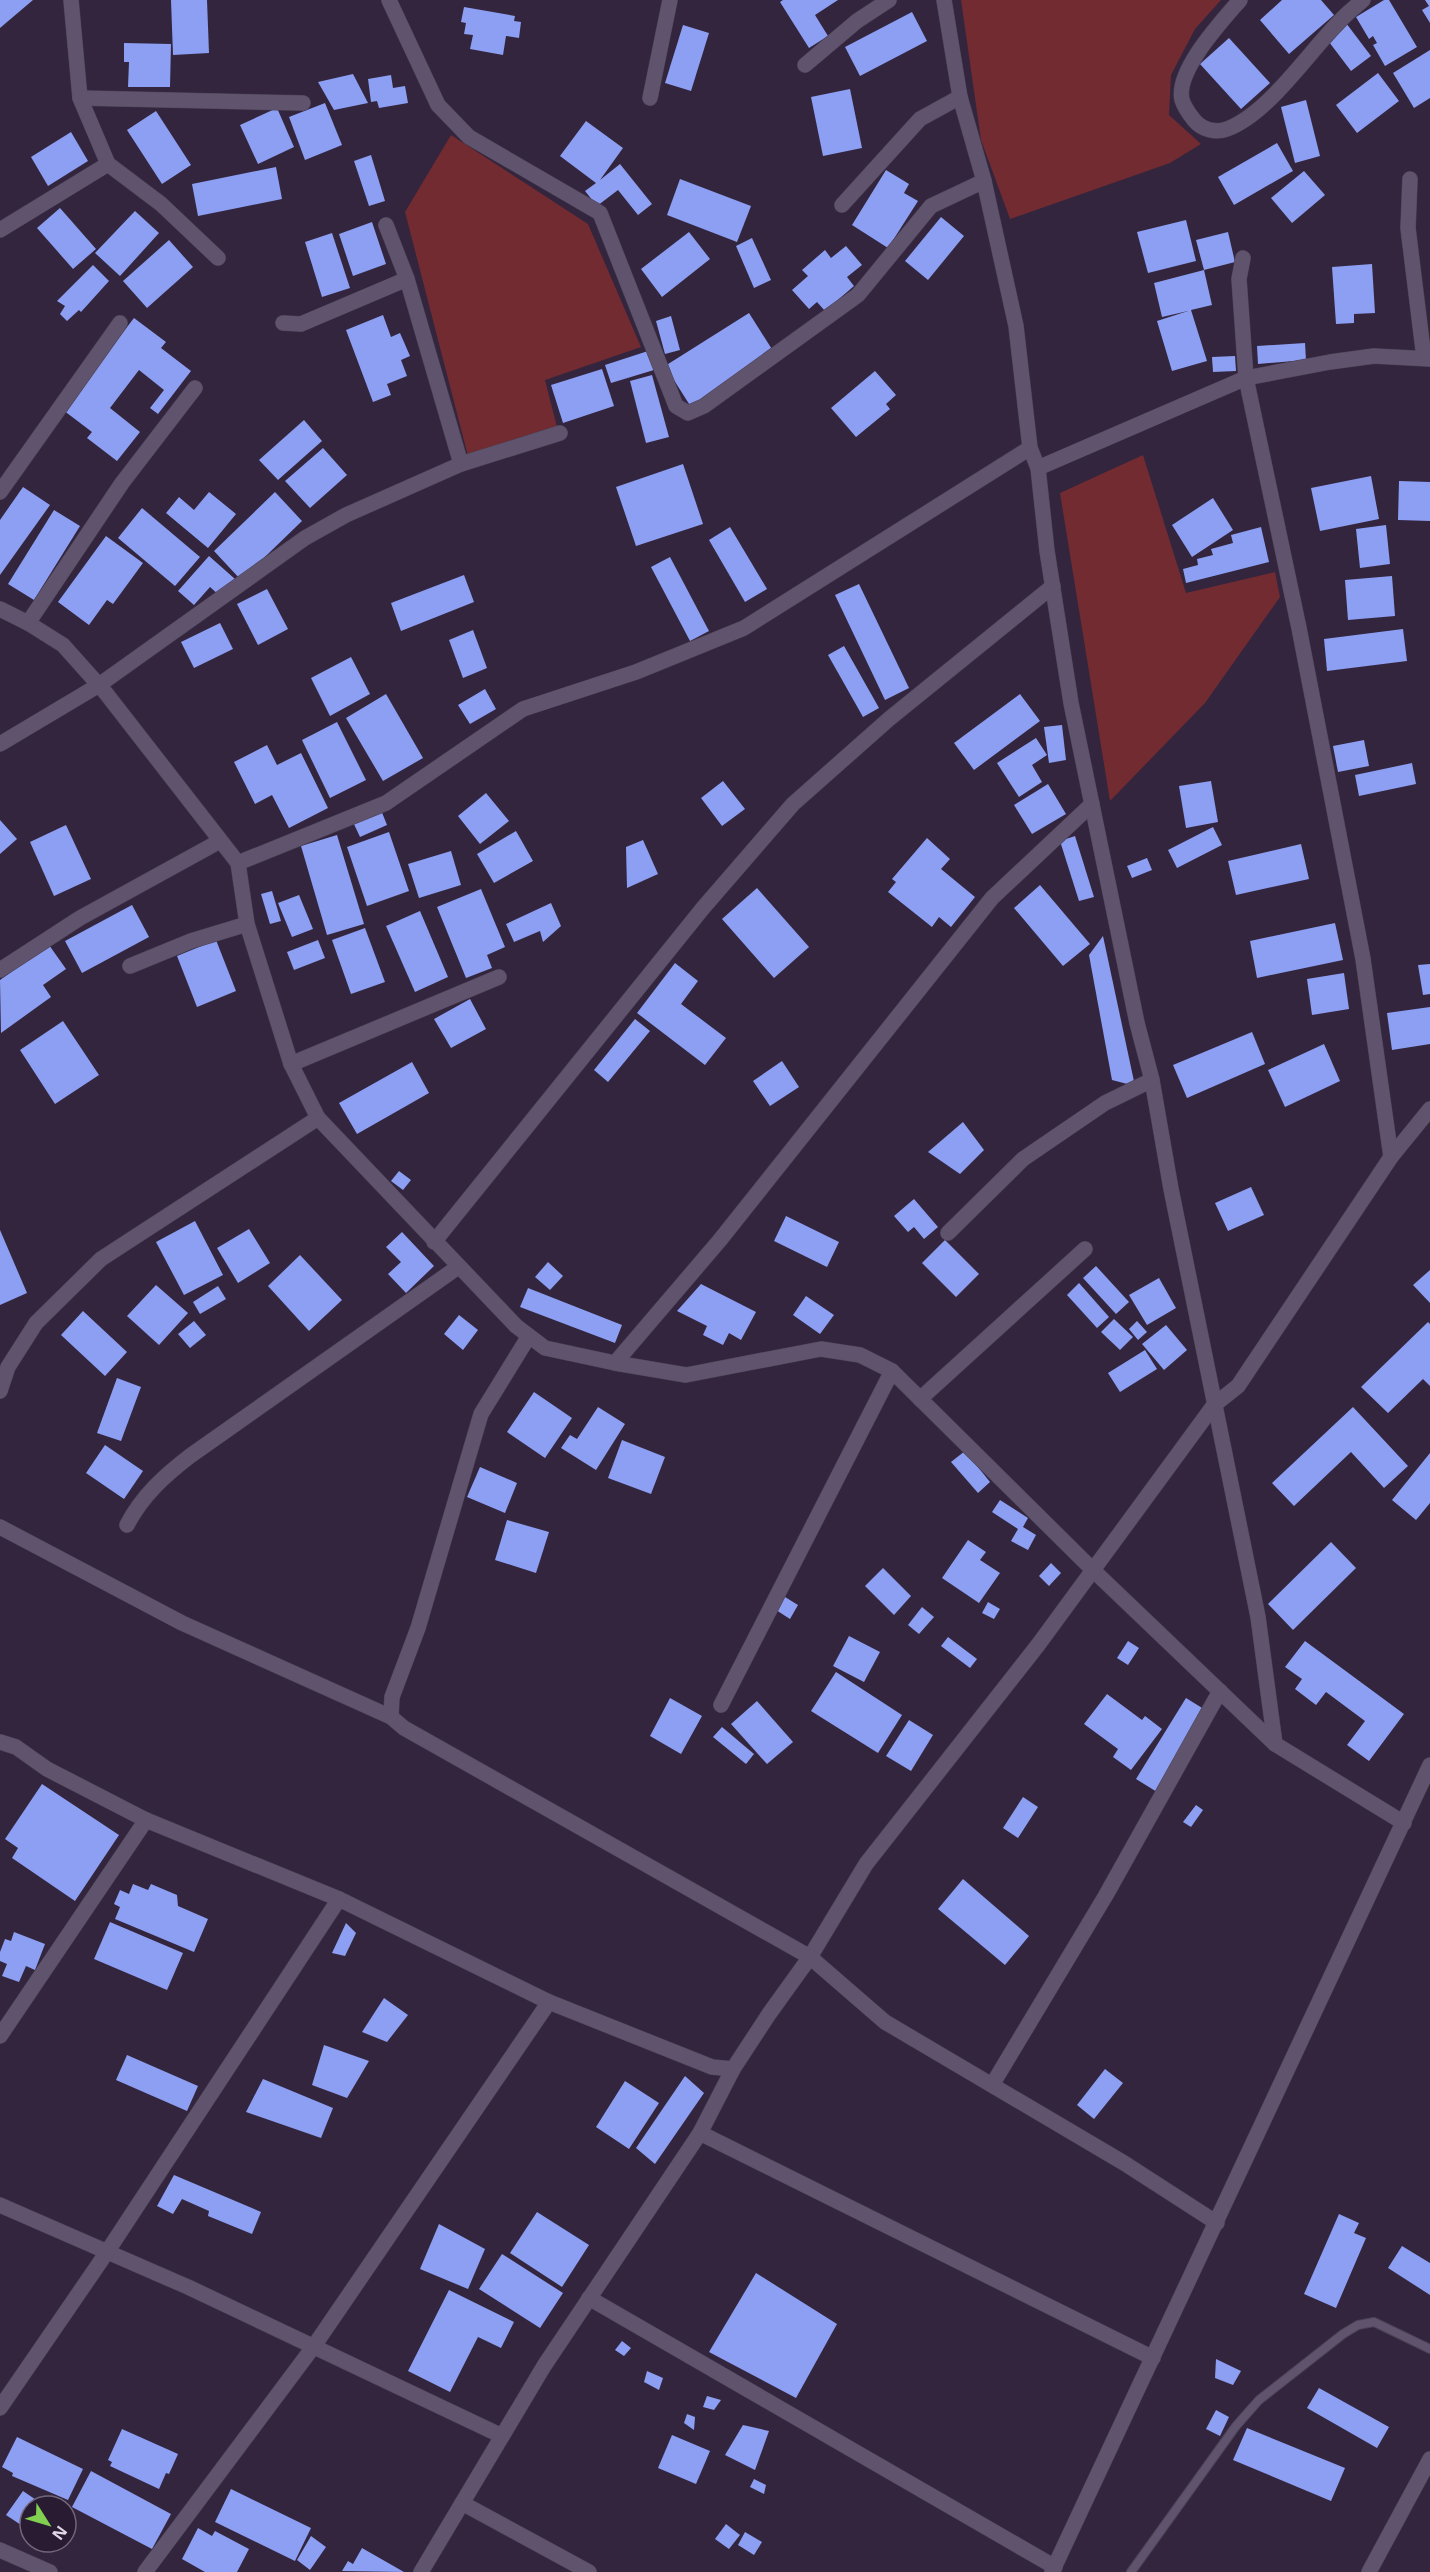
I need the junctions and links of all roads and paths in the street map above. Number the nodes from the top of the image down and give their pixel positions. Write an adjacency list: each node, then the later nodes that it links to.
1 (71, 0): 10 (street)
2 (389, 0): 15 (street)
3 (670, 0): 11 (street)
4 (889, 0): 8 (street)
5 (944, 0): 9 (street)
6 (1240, 0): 7 (street)
7 (1362, 0)
8 (805, 65)
9 (960, 97): 15 (street); 16 (street)
10 (80, 98): 12 (street); 13 (street)
11 (650, 98)
12 (303, 103)
13 (108, 164): 18 (street); 19 (street)
14 (1410, 179): 24 (street)
15 (984, 181): 28 (street)
16 (842, 206)
17 (386, 225): 21 (street)
18 (0, 230)
19 (218, 258)
20 (1244, 258): 25 (street)
21 (408, 279): 23 (street); 29 (street)
22 (120, 323): 31 (street)
23 (283, 323)
24 (1427, 358): 25 (street)
25 (1246, 378): 30 (street); 48 (street)
26 (195, 388): 34 (street)
27 (560, 433): 29 (street)
28 (1030, 448): 30 (street); 39 (street)
29 (461, 464): 35 (street)
30 (1038, 468): 32 (street)
31 (0, 492)
32 (1053, 586): 37 (street); 50 (street)
33 (0, 609): 34 (street)
34 (28, 622): 35 (street)
35 (99, 685): 36 (street); 38 (street)
36 (0, 744)
37 (1092, 804): 45 (street); 54 (street)
38 (220, 841): 39 (street); 42 (street)
39 (237, 863): 40 (street)
40 (247, 924): 41 (street); 44 (street)
41 (130, 966)
42 (0, 970)
43 (499, 977): 44 (street)
44 (291, 1064): 47 (street)
45 (1152, 1080): 49 (street); 58 (street)
46 (1430, 1109): 48 (street)
47 (318, 1118): 50 (street); 56 (street)
48 (1391, 1157): 58 (street)
49 (948, 1233)
50 (434, 1242): 52 (street)
51 (1085, 1249): 57 (street)
52 (458, 1267): 53 (street); 59 (street)
53 (529, 1336): 54 (street); 64 (street)
54 (615, 1363): 55 (street)
55 (892, 1371): 57 (street); 63 (street)
56 (0, 1391)
57 (920, 1399): 61 (street)
58 (1214, 1405): 61 (street); 66 (street)
59 (127, 1525)
60 (0, 1527): 64 (street)
61 (1094, 1571): 62 (street); 71 (street)
62 (1220, 1691): 66 (street); 75 (street)
63 (721, 1704)
64 (392, 1717): 71 (street)
65 (0, 1742): 68 (street)
66 (1275, 1744): 69 (street)
67 (1430, 1765): 69 (street)
68 (146, 1820): 70 (street); 73 (street)
69 (1404, 1823): 78 (street)
70 (339, 1899): 72 (street); 79 (street)
71 (810, 1957): 74 (street); 75 (street)
72 (549, 2002): 74 (street); 81 (street)
73 (0, 2036)
74 (733, 2069): 76 (street)
75 (992, 2085): 78 (street)
76 (700, 2133): 80 (street); 83 (street)
77 (0, 2205): 79 (street)
78 (1217, 2223): 83 (street)
79 (107, 2252): 81 (street); 84 (street)
80 (589, 2298): 85 (street); 89 (street)
81 (314, 2346): 85 (street); 91 (street)
82 (1430, 2349): 94 (lane)
83 (1153, 2358): 89 (street)
84 (0, 2408)
85 (502, 2436): 87 (street)
86 (1430, 2459): 95 (street)
87 (462, 2503): 92 (street); 93 (street)
88 (0, 2550): 90 (street)
89 (1053, 2569)
90 (50, 2572)
91 (145, 2572)
92 (421, 2572)
93 (589, 2572)
94 (1131, 2572)
95 (1369, 2572)

